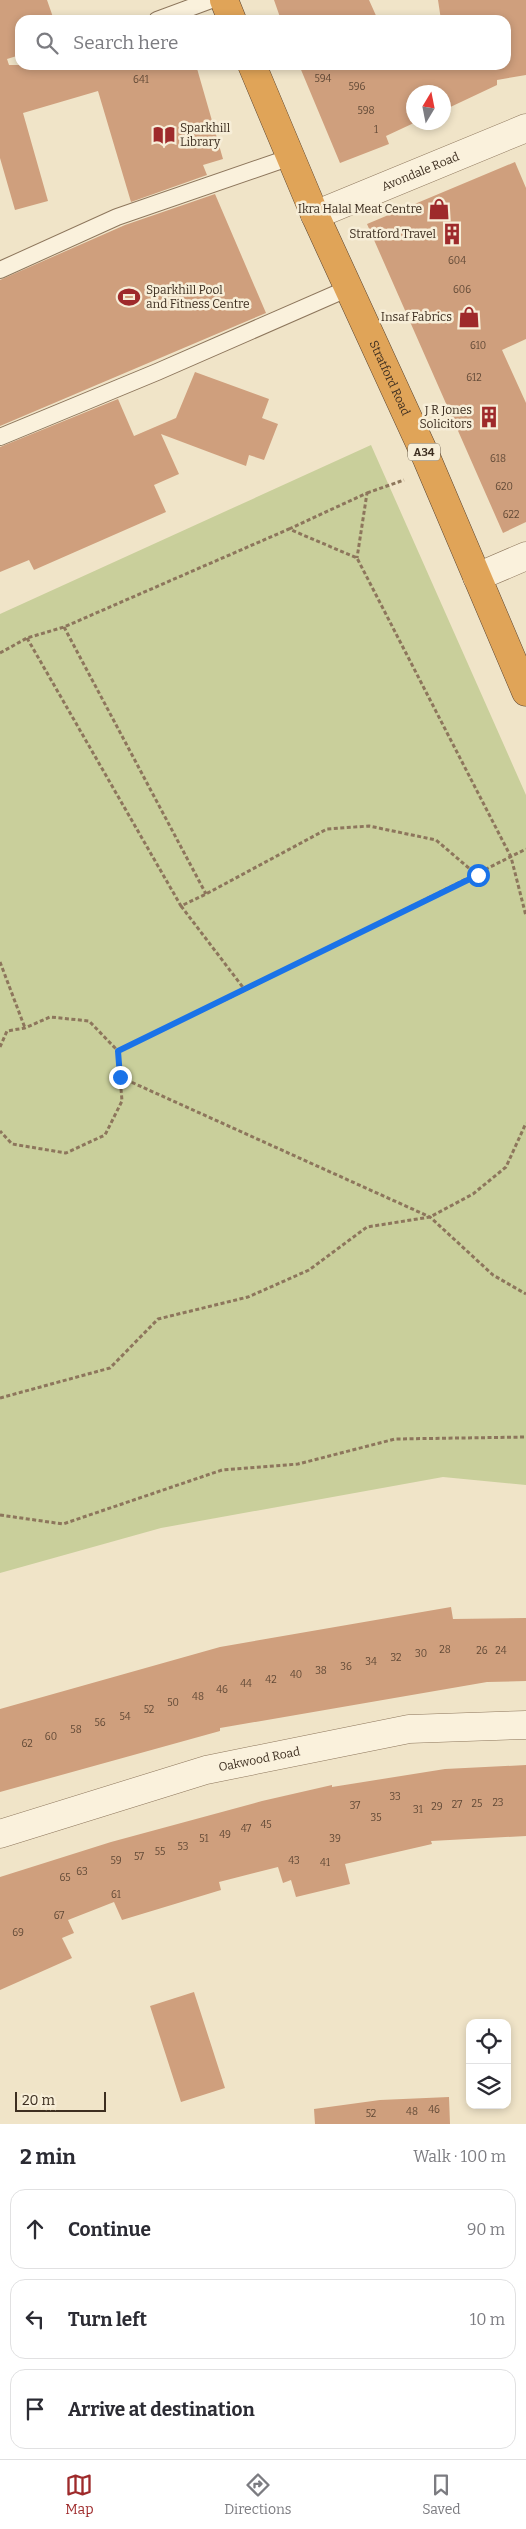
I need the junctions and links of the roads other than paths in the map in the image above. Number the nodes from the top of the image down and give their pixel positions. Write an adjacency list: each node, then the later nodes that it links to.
1 (211, 0): 3 (lane)
2 (224, 0): 4 (highway)
3 (170, 15)
4 (230, 15)
5 (254, 70): 7 (highway, Stratford Road / A34)
6 (526, 128): 8 (street, Avondale Road)
7 (292, 157): 8 (highway, Stratford Road / A34); 9 (lane)
8 (315, 215): 10 (highway, Stratford Road / A34)
9 (0, 270)
10 (349, 288): 11 (lane); 13 (highway, Stratford Road / A34)
11 (0, 436)
12 (526, 556): 13 (street)
13 (477, 576): 14 (highway, Stratford Road / A34)
14 (526, 692)
15 (526, 1725): 16 (street, Oakwood Road)
16 (0, 1834)

